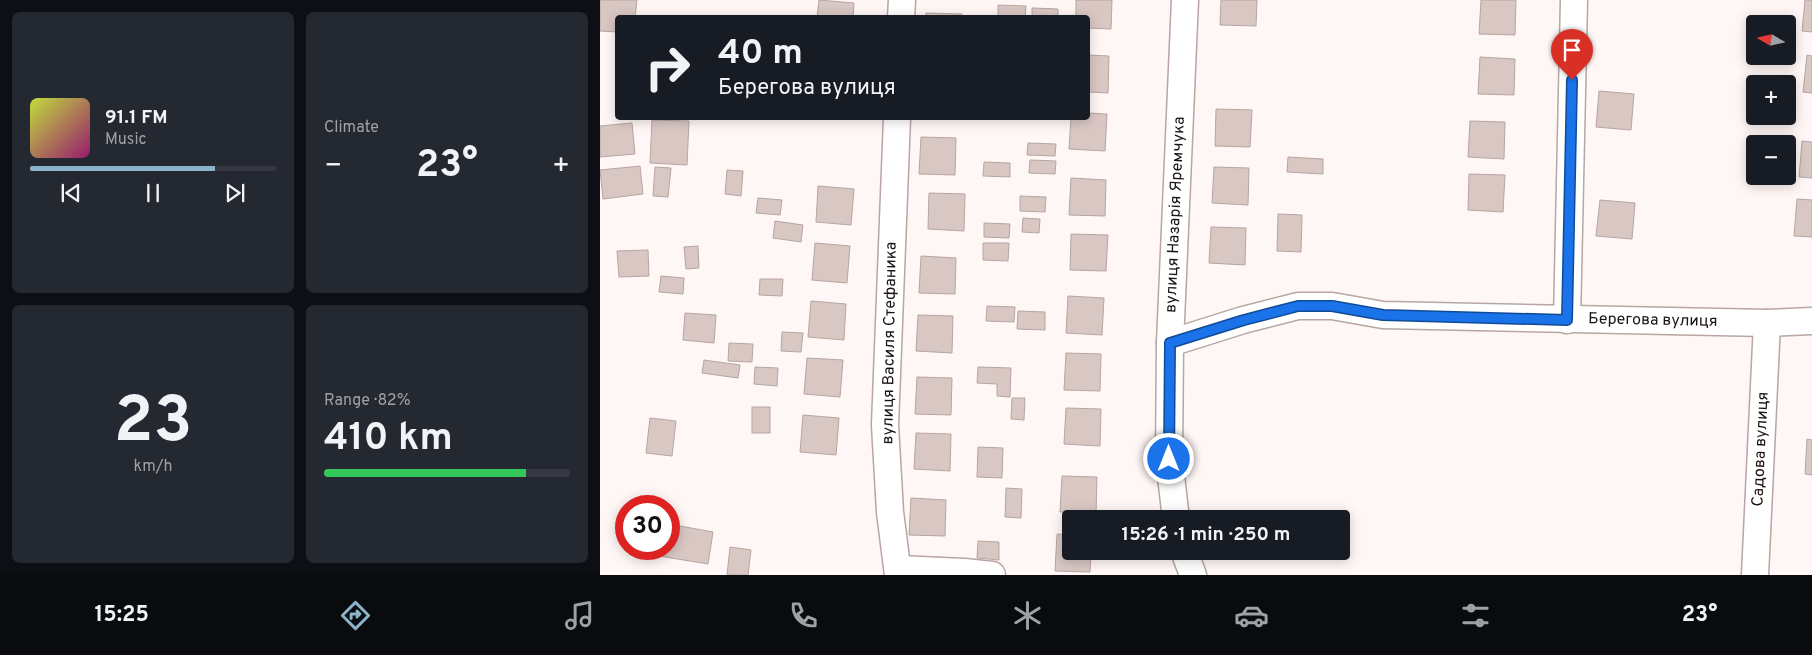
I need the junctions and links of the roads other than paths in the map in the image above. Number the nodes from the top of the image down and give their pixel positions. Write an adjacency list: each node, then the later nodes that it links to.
1 (902, 0): 4 (street)
2 (1185, 0): 9 (street, вулиця Назарія Яремчука)
3 (1574, 0): 6 (street)
4 (901, 15)
5 (897, 120): 12 (street, вулиця Василя Стефаника)
6 (1567, 320): 8 (street, Берегова вулиця); 9 (street, Берегова вулиця)
7 (1812, 321): 8 (street, Берегова вулиця)
8 (1767, 323): 15 (street, Садова вулиця)
9 (1170, 343): 10 (street, вулиця Назарія Яремчука)
10 (1175, 510)
11 (1187, 560): 14 (street)
12 (898, 572): 13 (street)
13 (992, 575)
14 (1193, 575)
15 (1755, 575)

